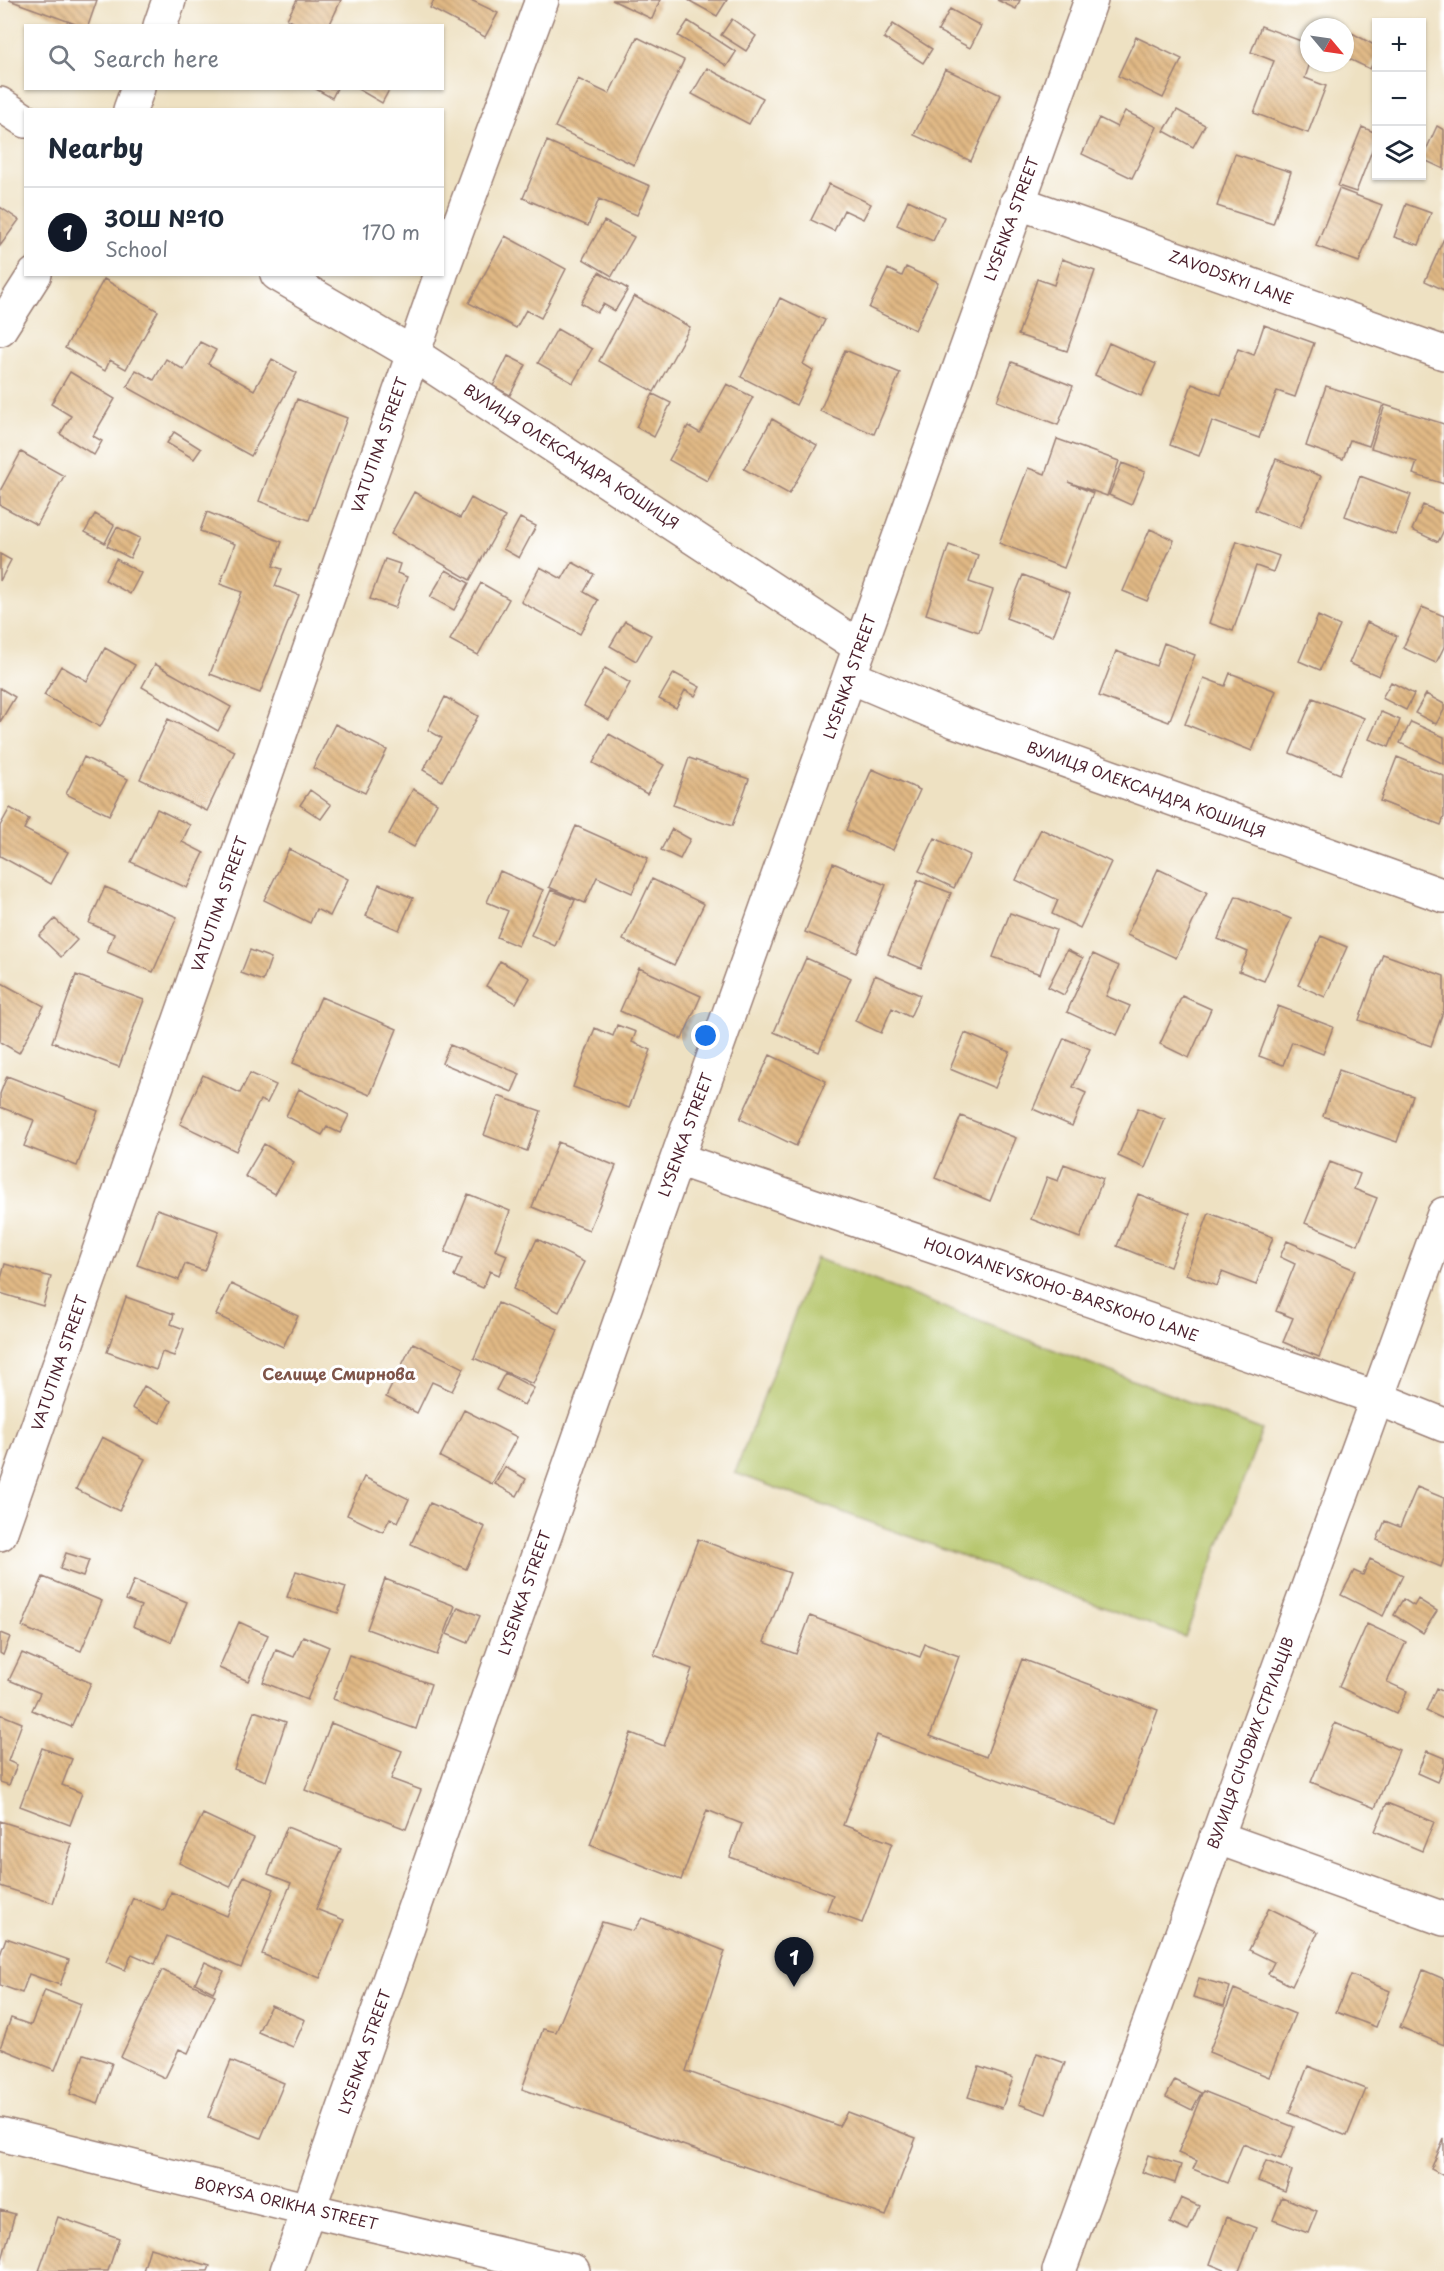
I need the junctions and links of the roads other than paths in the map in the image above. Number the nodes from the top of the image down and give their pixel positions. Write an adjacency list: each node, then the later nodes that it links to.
1 (169, 0): 4 (street)
2 (543, 0): 10 (street, VATUTINA STREET)
3 (1091, 0): 9 (street, LYSENKA STREET)
4 (161, 24)
5 (137, 90): 7 (street)
6 (0, 104): 8 (street)
7 (131, 108)
8 (24, 120)
9 (1017, 202): 16 (street, ZAVODSKYI LANE); 17 (street, LYSENKA STREET)
10 (444, 268)
11 (34, 276): 14 (street)
12 (280, 276): 15 (street, ВУЛИЦЯ ОЛЕКСАНДРА КОШИЦЯ)
13 (441, 276): 15 (street, VATUTINA STREET)
14 (0, 329)
15 (412, 353): 17 (street, ВУЛИЦЯ ОЛЕКСАНДРА КОШИЦЯ); 23 (street, VATUTINA STREET)
16 (1444, 353)
17 (856, 662): 18 (street, ВУЛИЦЯ ОЛЕКСАНДРА КОШИЦЯ); 19 (street, LYSENKA STREET)
18 (1444, 896)
19 (678, 1159): 21 (street, HOLOVANEVSKOHO-BARSKOHO LANE); 27 (street, LYSENKA STREET)
20 (1444, 1214): 21 (street, ВУЛИЦЯ СІЧОВИХ СТРІЛЬЦІВ)
21 (1377, 1398): 22 (street, HOLOVANEVSKOHO-BARSKOHO LANE); 24 (street, ВУЛИЦЯ СІЧОВИХ СТРІЛЬЦІВ)
22 (1444, 1425)
23 (0, 1534)
24 (1216, 1837): 25 (street); 30 (street, ВУЛИЦЯ СІЧОВИХ СТРІЛЬЦІВ)
25 (1444, 1919)
26 (0, 2134): 27 (street, BORYSA ORIKHA STREET)
27 (309, 2210): 28 (street, LYSENKA STREET); 29 (street, BORYSA ORIKHA STREET)
28 (287, 2271)
29 (573, 2271)
30 (1059, 2271)

